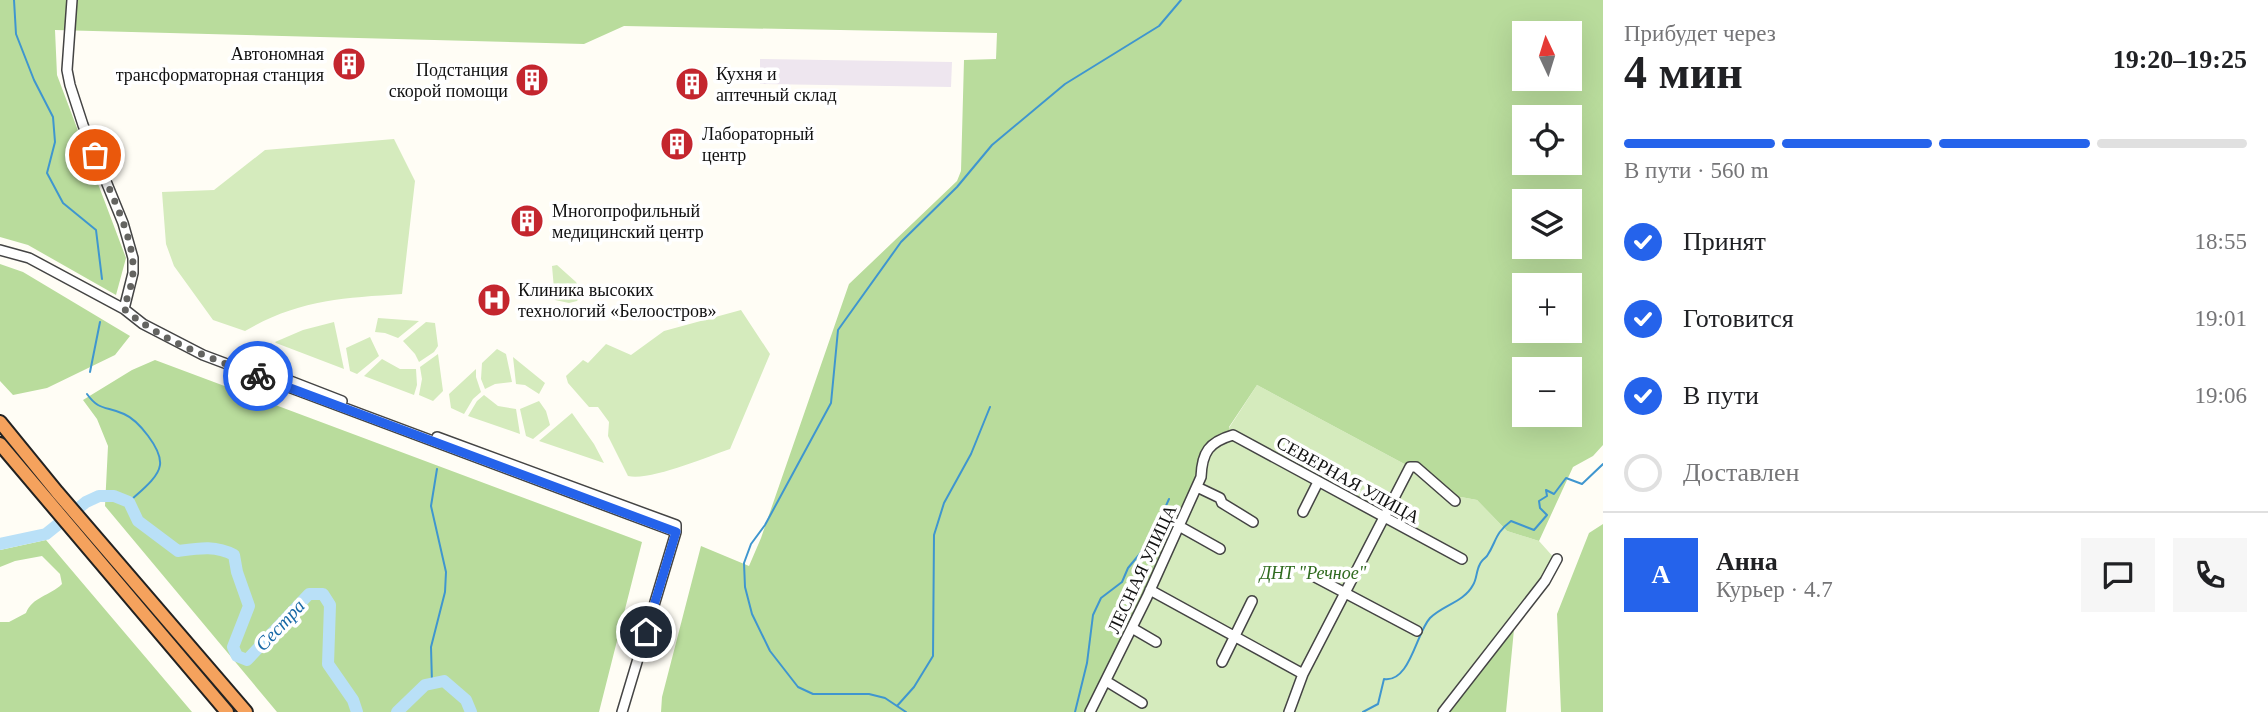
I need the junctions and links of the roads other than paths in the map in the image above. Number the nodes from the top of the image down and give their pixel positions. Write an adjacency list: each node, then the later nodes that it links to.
1 (72, 0): 3 (street)
2 (0, 250): 3 (street)
3 (124, 309): 32 (street)
4 (0, 422): 9 (highway)
5 (1218, 439): 7 (street, СЕВЕРНАЯ УЛИЦА); 8 (street, ЛЕСНАЯ УЛИЦА)
6 (0, 444): 9 (highway)
7 (1318, 482): 11 (street); 12 (street, СЕВЕРНАЯ УЛИЦА)
8 (1197, 487): 13 (street); 14 (street, ЛЕСНАЯ УЛИЦА)
9 (52, 496): 30 (highway); 31 (highway)
10 (1455, 501): 12 (street)
11 (1303, 512)
12 (1383, 518): 16 (street, СЕВЕРНАЯ УЛИЦА); 20 (street)
13 (1253, 522)
14 (1179, 526): 15 (street); 19 (street, ЛЕСНАЯ УЛИЦА)
15 (1220, 549)
16 (1462, 559)
17 (1558, 559): 35 (street)
18 (1315, 577): 20 (street)
19 (1150, 590): 22 (street, ЛЕСНАЯ УЛИЦА); 24 (street)
20 (1344, 593): 23 (street); 27 (street)
21 (1252, 601): 24 (street)
22 (1132, 628): 25 (street); 28 (street, ЛЕСНАЯ УЛИЦА)
23 (1417, 631)
24 (1234, 636): 26 (street); 27 (street)
25 (1156, 642)
26 (1222, 662)
27 (1303, 674): 34 (street)
28 (1105, 681): 29 (street); 33 (street, ЛЕСНАЯ УЛИЦА)
29 (1142, 703)
30 (227, 712)
31 (246, 712)
32 (622, 712)
33 (1090, 712)
34 (1289, 712)
35 (1443, 712)

